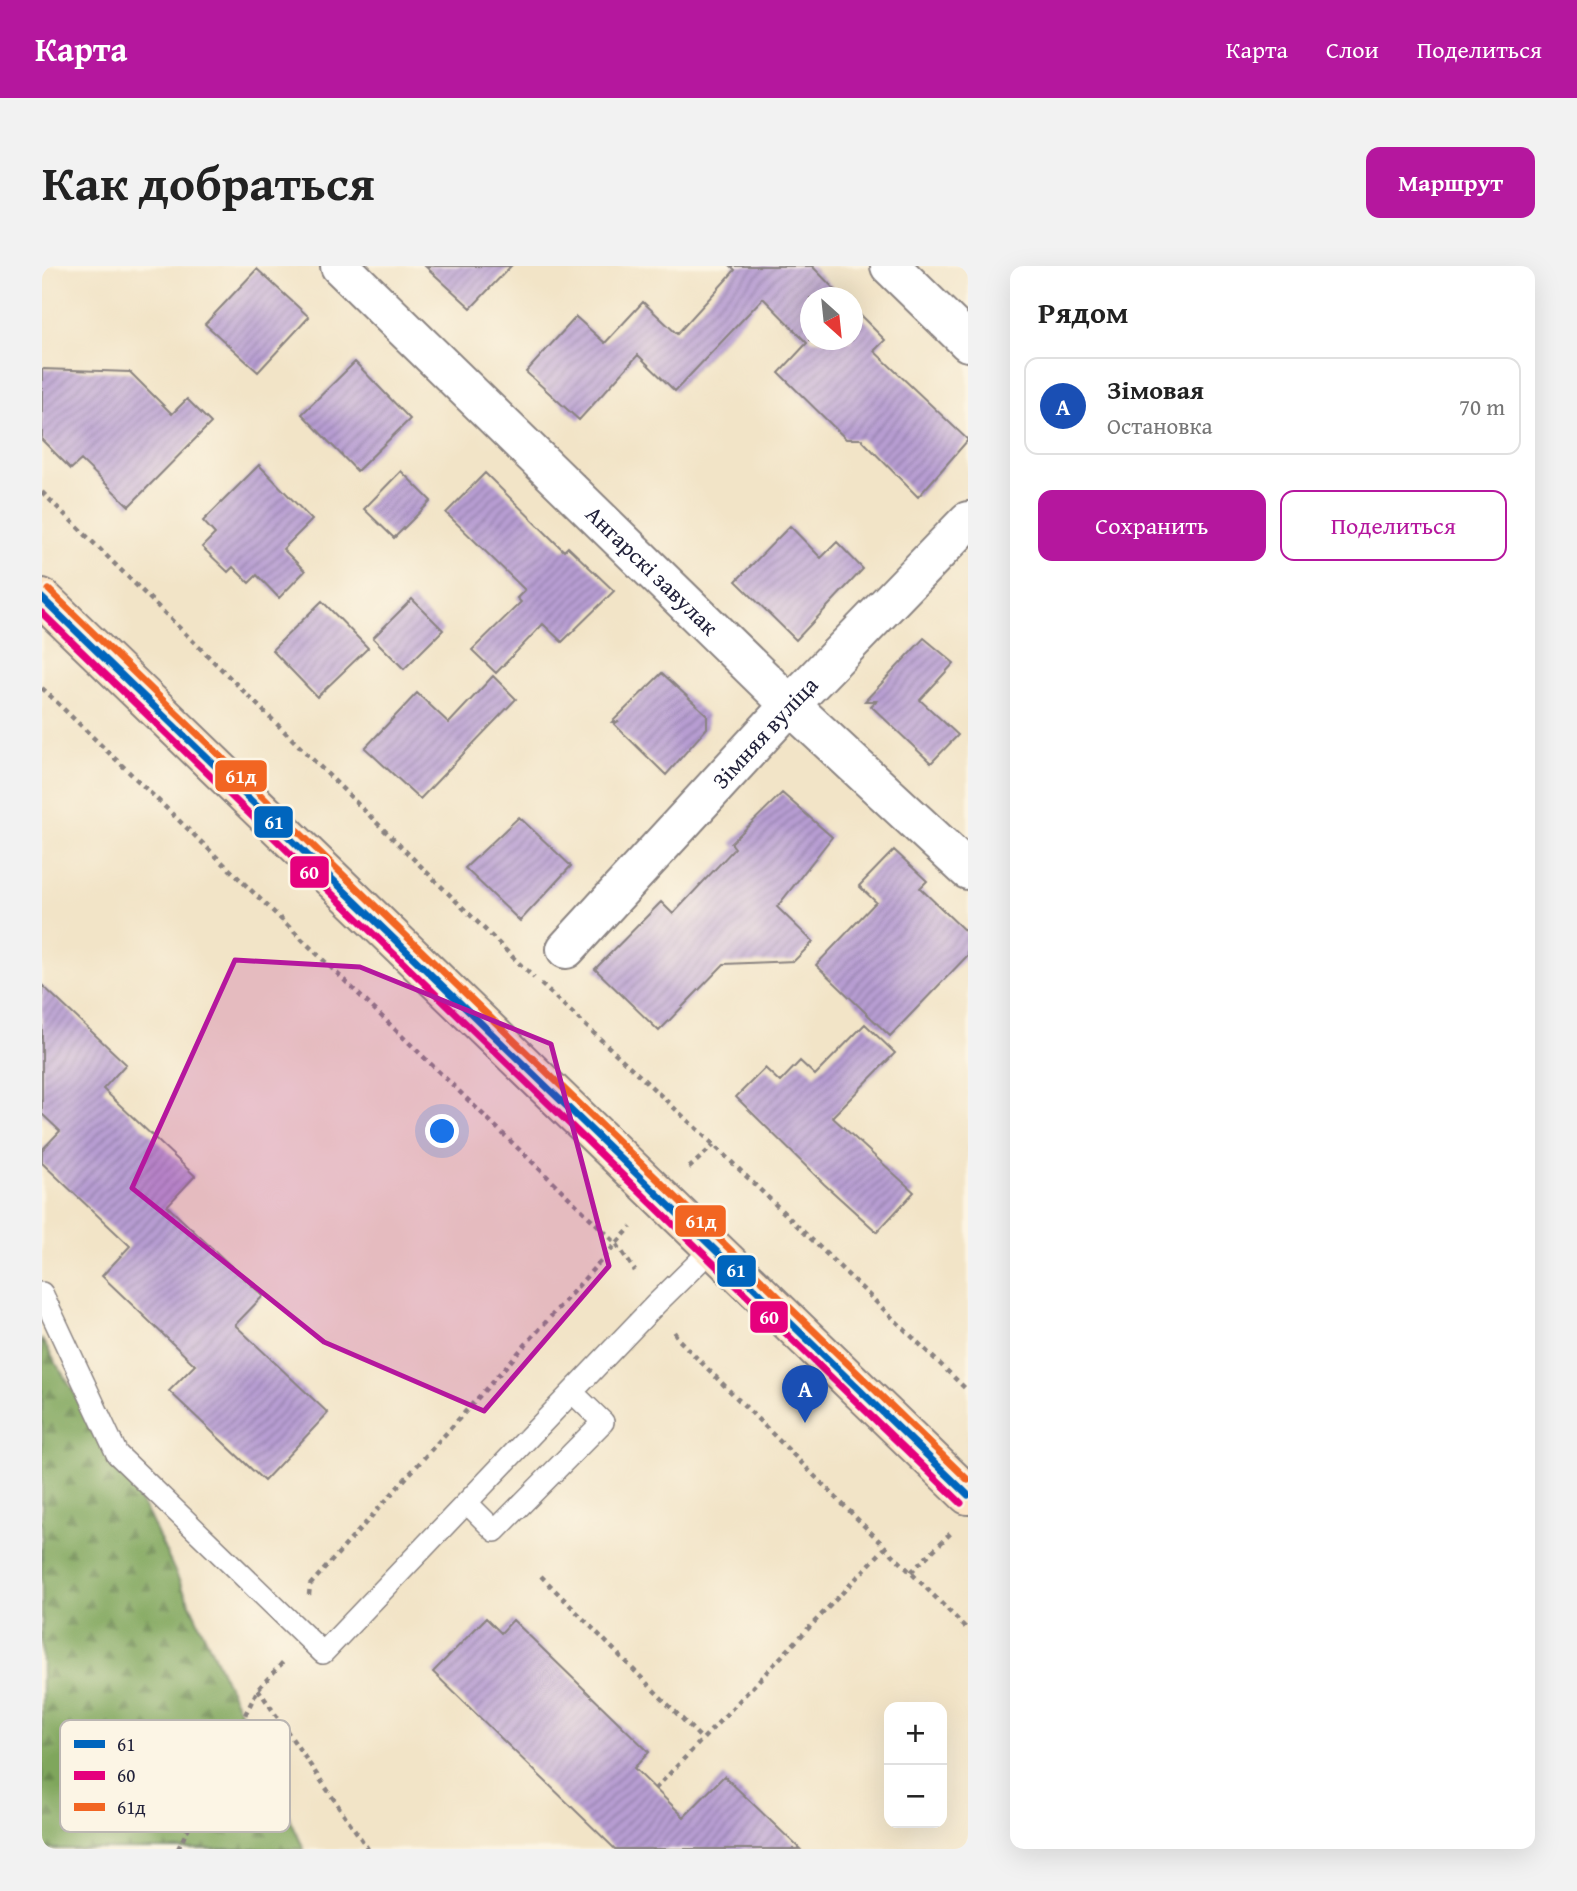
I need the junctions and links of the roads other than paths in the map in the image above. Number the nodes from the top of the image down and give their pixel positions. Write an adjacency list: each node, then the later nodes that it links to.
1 (340, 266): 6 (street, Ангарскі завулак)
2 (890, 266): 3 (street)
3 (968, 342)
4 (968, 522): 6 (street, Зімняя вуліца)
5 (42, 597): 9 (main road)
6 (790, 705): 7 (street, Ангарскі завулак); 8 (street, Зімняя вуліца)
7 (968, 870)
8 (566, 949)
9 (713, 1248): 11 (lane); 13 (main road)
10 (42, 1293): 12 (lane)
11 (572, 1392): 12 (lane); 12 (lane)
12 (467, 1503)
13 (962, 1511)

